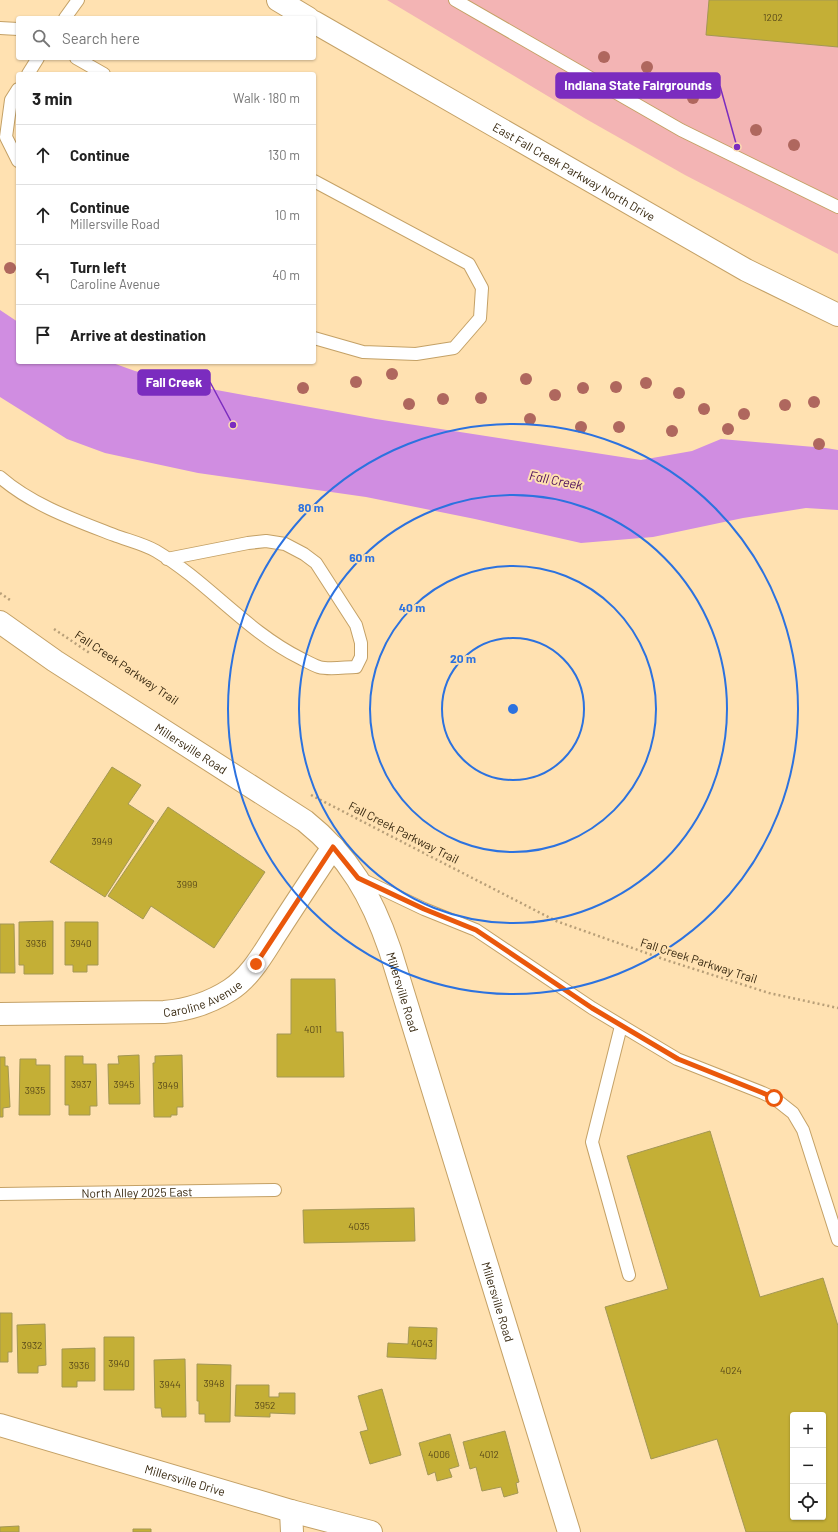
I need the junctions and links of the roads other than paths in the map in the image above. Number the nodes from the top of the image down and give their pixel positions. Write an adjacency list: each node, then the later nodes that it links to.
1 (78, 0): 4 (lane)
2 (278, 0): 5 (street)
3 (455, 0): 16 (lane)
4 (66, 16)
5 (305, 16)
6 (316, 23): 17 (street, East Fall Creek Parkway North Drive)
7 (0, 28): 8 (lane)
8 (16, 29)
9 (37, 60): 11 (lane)
10 (80, 60): 12 (lane)
11 (29, 72)
12 (100, 72)
13 (16, 92): 14 (lane)
14 (16, 156)
15 (316, 182): 18 (lane)
16 (838, 207)
17 (838, 315)
18 (316, 339)
19 (0, 478): 20 (lane)
20 (167, 559): 20 (lane)
21 (0, 622): 22 (street, Millersville Road)
22 (333, 847): 23 (street, Millersville Road); 24 (street, Caroline Avenue)
23 (358, 878): 25 (lane); 34 (street, Millersville Road)
24 (0, 1014)
25 (621, 1026): 28 (lane); 29 (lane)
26 (275, 1190): 27 (lane, North Alley 2025 East)
27 (0, 1194)
28 (838, 1240)
29 (629, 1275)
30 (0, 1424): 31 (street, Millersville Drive)
31 (291, 1511): 32 (street); 33 (street, Millersville Drive)
32 (292, 1532)
33 (371, 1532)
34 (569, 1532)

